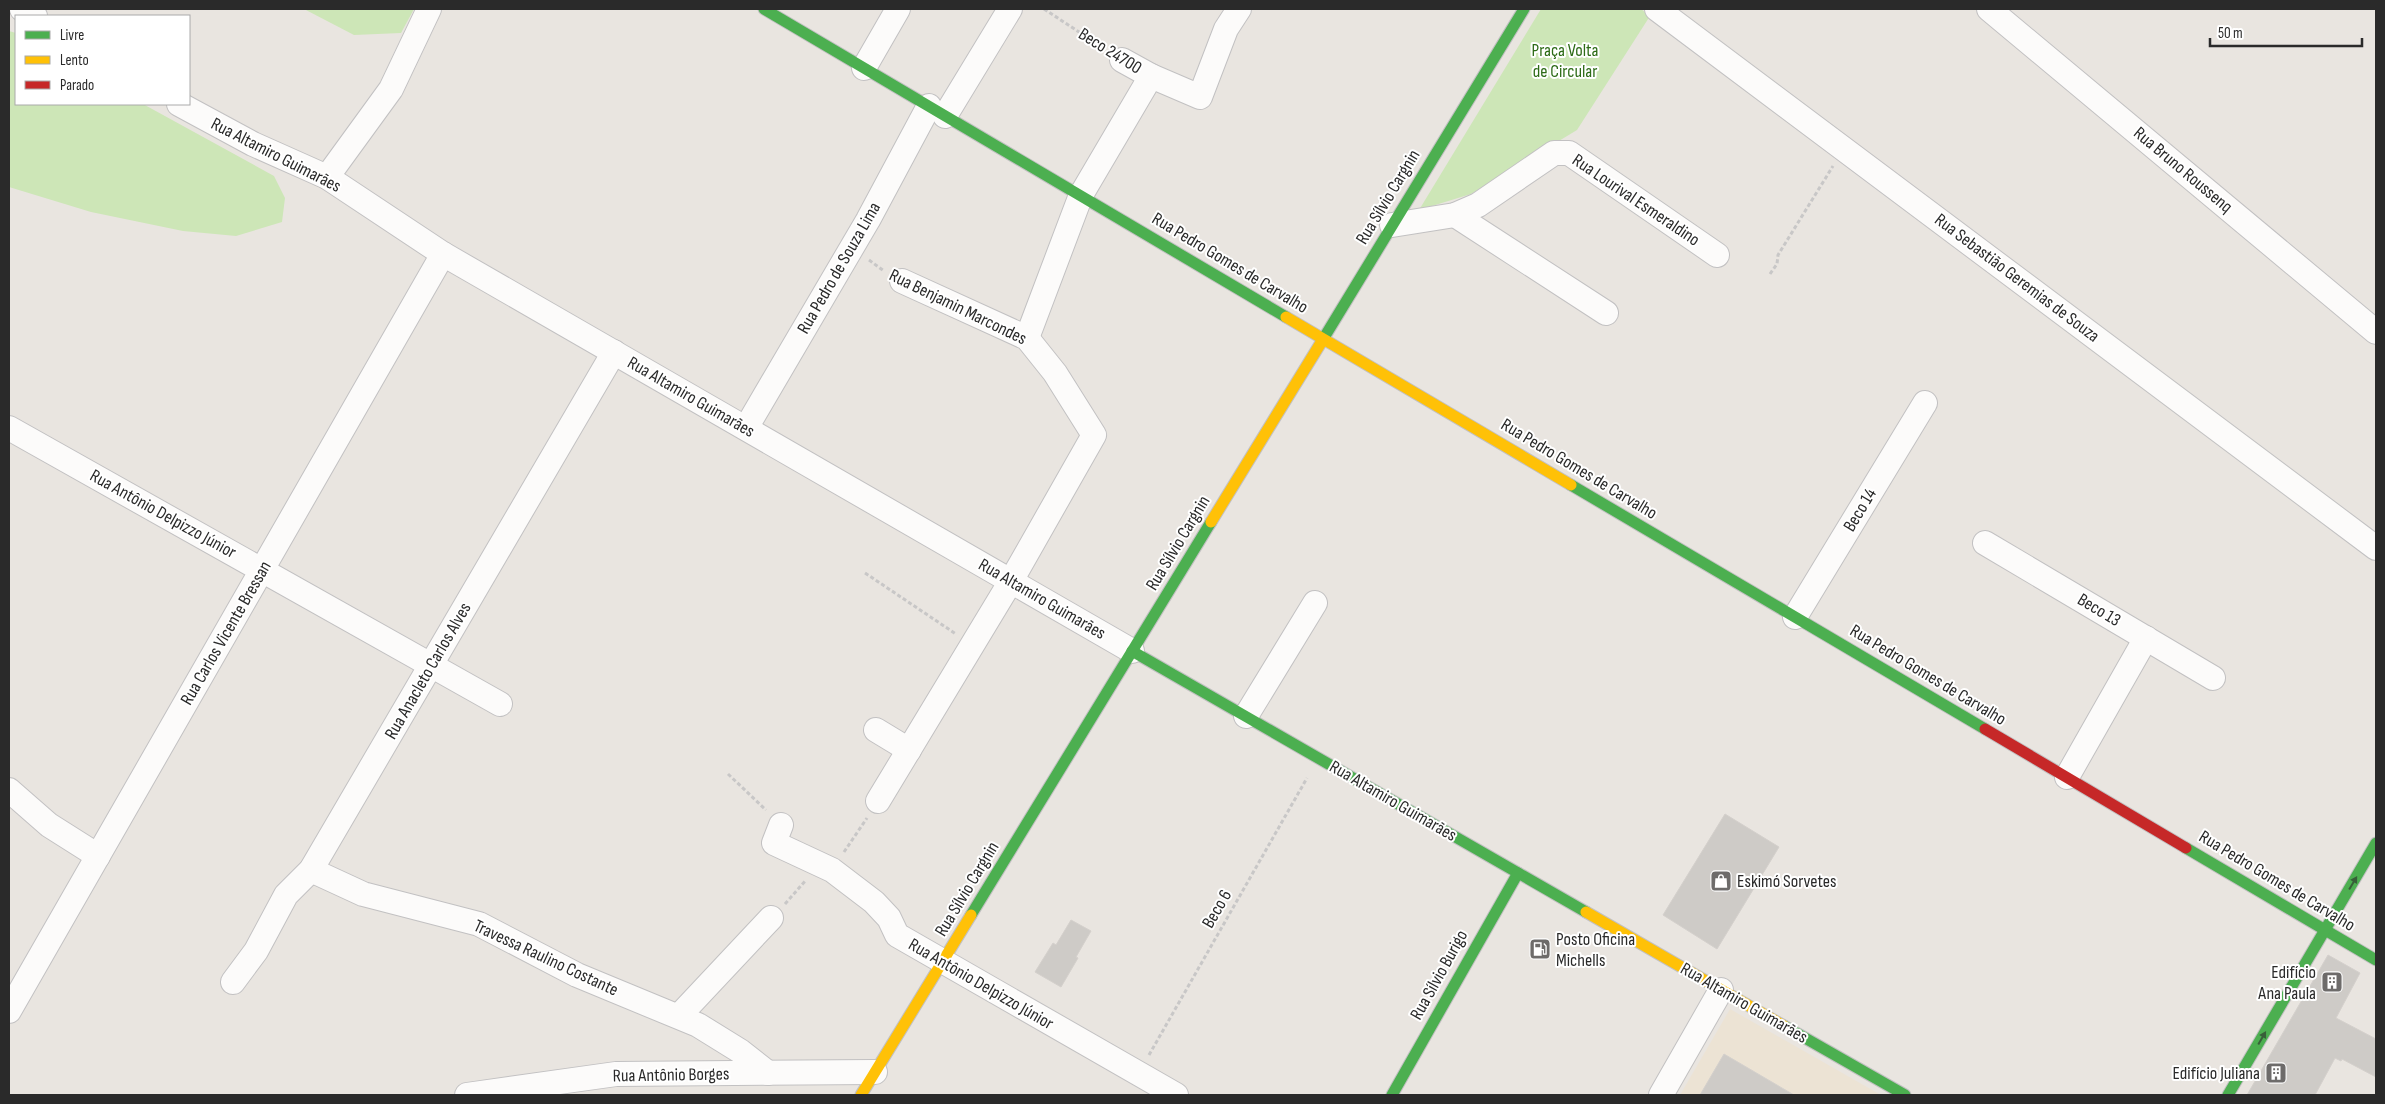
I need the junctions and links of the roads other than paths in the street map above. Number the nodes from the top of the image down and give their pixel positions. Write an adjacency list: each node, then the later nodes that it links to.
1 (22, 9): 10 (street)
2 (429, 9): 16 (street)
3 (764, 9): 12 (street, Rua Pedro Gomes de Carvalho)
4 (898, 9): 12 (street)
5 (1010, 9): 15 (street, Rua Pedro de Souza Lima)
6 (1238, 9): 13 (street, Beco 24700)
7 (1524, 9): 19 (street, Rua Sílvio Cargnin)
8 (1657, 9): 32 (street, Rua Sebastião Geremias de Souza)
9 (1989, 9): 24 (street, Rua Bruno Roussenq)
10 (33, 15)
11 (1122, 60): 13 (street, Beco 24700)
12 (864, 68): 15 (street, Rua Pedro Gomes de Carvalho)
13 (1151, 76): 17 (street)
14 (180, 105): 16 (street, Rua Altamiro Guimarães)
15 (937, 111): 17 (street, Rua Pedro Gomes de Carvalho); 30 (street, Rua Pedro de Souza Lima)
16 (327, 177): 20 (street, Rua Altamiro Guimarães)
17 (1081, 195): 25 (street); 26 (street, Rua Pedro Gomes de Carvalho)
18 (1455, 214): 19 (street, Rua Lourival Esmeraldino); 21 (street, Rua Lourival Esmeraldino); 23 (street)
19 (1392, 225): 26 (street, Rua Sílvio Cargnin)
20 (443, 254): 27 (street, Rua Altamiro Guimarães); 33 (street, Rua Carlos Vicente Bressan)
21 (1717, 255)
22 (902, 281): 25 (street, Rua Benjamin Marcondes)
23 (1606, 313)
24 (2376, 332)
25 (1027, 338): 34 (street, Rua Benjamin Marcondes)
26 (1323, 338): 36 (street, Rua Pedro Gomes de Carvalho); 38 (street, Rua Sílvio Cargnin)
27 (614, 352): 30 (street, Rua Altamiro Guimarães); 39 (street, Rua Anacleto Carlos Alves)
28 (1925, 402): 36 (street, Beco 14)
29 (9, 428): 33 (street, Rua Antônio Delpizzo Júnior)
30 (746, 428): 34 (street, Rua Altamiro Guimarães)
31 (1985, 543): 37 (street, Beco 13)
32 (2376, 548)
33 (262, 570): 39 (street, Rua Antônio Delpizzo Júnior); 50 (street, Rua Carlos Vicente Bressan)
34 (1011, 581): 38 (street, Rua Altamiro Guimarães); 44 (street)
35 (1315, 603): 42 (street)
36 (1795, 617): 45 (street, Rua Pedro Gomes de Carvalho)
37 (2146, 638): 40 (street, Beco 13); 45 (street)
38 (1132, 651): 42 (street, Rua Altamiro Guimarães); 56 (street, Rua Sílvio Cargnin)
39 (431, 665): 41 (street, Rua Antônio Delpizzo Júnior); 51 (street, Rua Anacleto Carlos Alves)
40 (2213, 678)
41 (500, 704)
42 (1246, 716): 52 (street, Rua Altamiro Guimarães)
43 (876, 730): 44 (street)
44 (909, 750): 47 (street)
45 (2067, 777): 54 (street, Rua Pedro Gomes de Carvalho)
46 (9, 790): 50 (street)
47 (878, 801)
48 (777, 834): 56 (street, Rua Antônio Delpizzo Júnior)
49 (2376, 844): 54 (street, one-way to 49)
50 (98, 856): 59 (street, Rua Carlos Vicente Bressan)
51 (311, 870): 57 (street, Rua Anacleto Carlos Alves); 60 (street, Travessa Raulino Costante)
52 (1518, 873): 58 (street, Rua Altamiro Guimarães); 66 (street, Rua Sílvio Burigo)
53 (771, 918): 60 (street)
54 (2326, 930): 55 (street, Rua Pedro Gomes de Carvalho); 69 (street, one-way to 54)
55 (2376, 960)
56 (942, 962): 61 (street, Rua Sílvio Cargnin); 65 (street, Rua Antônio Delpizzo Júnior)
57 (233, 982)
58 (1722, 990): 67 (street); 68 (street, Rua Altamiro Guimarães)
59 (9, 1011)
60 (679, 1016): 62 (street, Travessa Raulino Costante)
61 (876, 1072): 62 (street, Rua Antônio Borges); 64 (street, Rua Sílvio Cargnin)
62 (768, 1073): 63 (street, Rua Antônio Borges)
63 (467, 1095)
64 (861, 1095)
65 (1176, 1095)
66 (1392, 1095)
67 (1661, 1095)
68 (1905, 1095)
69 (2228, 1095)

